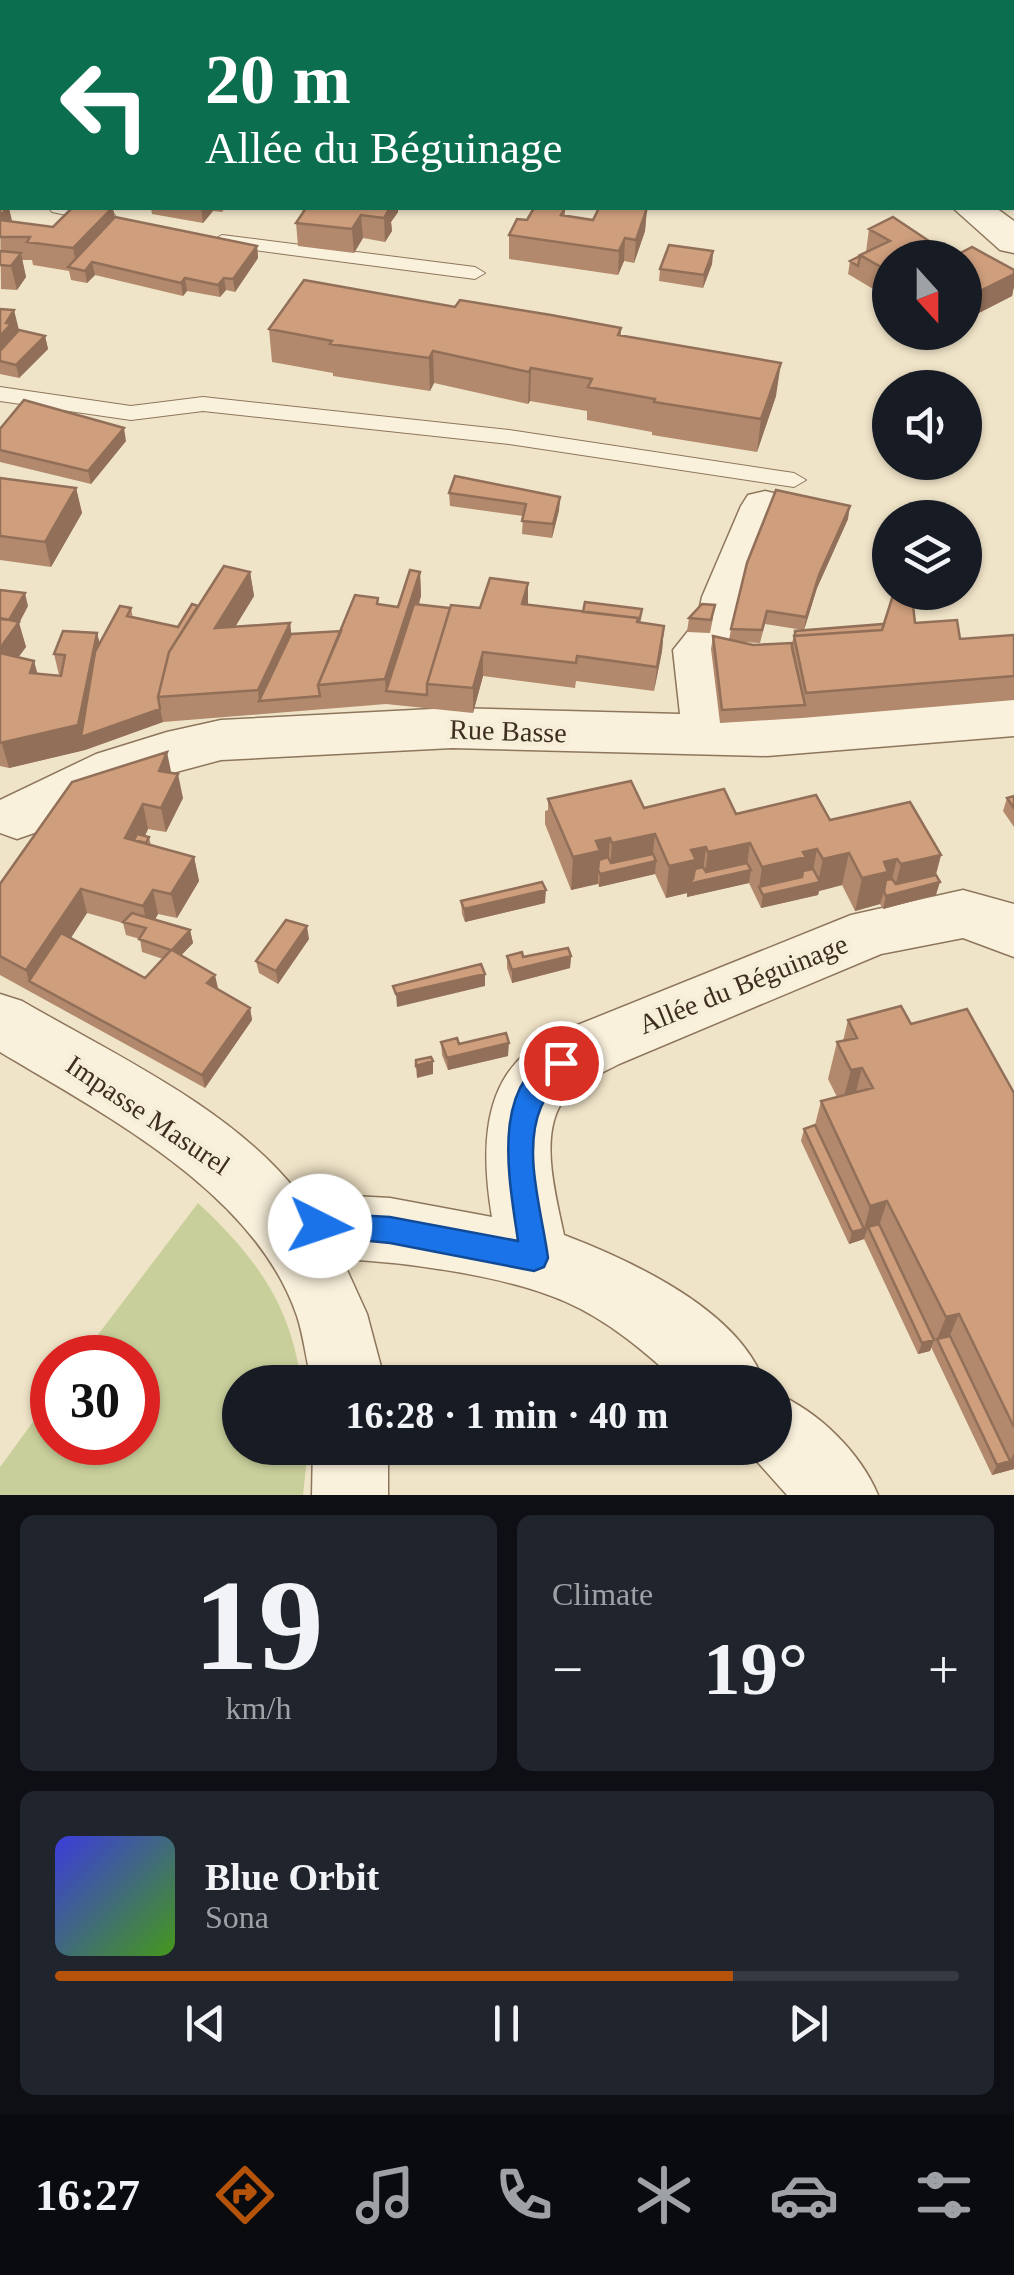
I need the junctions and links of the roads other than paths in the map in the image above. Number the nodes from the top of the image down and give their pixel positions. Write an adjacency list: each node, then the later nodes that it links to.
1 (69, 210): 3 (lane)
2 (975, 210): 5 (street)
3 (130, 222)
4 (200, 237): 6 (lane)
5 (1014, 241)
6 (475, 273)
7 (0, 394): 8 (lane)
8 (779, 493): 10 (street)
9 (1014, 718): 10 (street, Rue Basse)
10 (710, 736): 11 (street, Rue Basse)
11 (6, 824)
12 (1014, 932): 15 (street, Allée du Béguinage)
13 (0, 1020): 14 (street, Impasse Masurel)
14 (284, 1224): 15 (street); 16 (street, Impasse Masurel)
15 (534, 1258): 17 (street)
16 (344, 1365)
17 (710, 1365)
18 (792, 1447): 21 (street)
19 (351, 1465): 20 (street)
20 (350, 1495)
21 (840, 1495)

